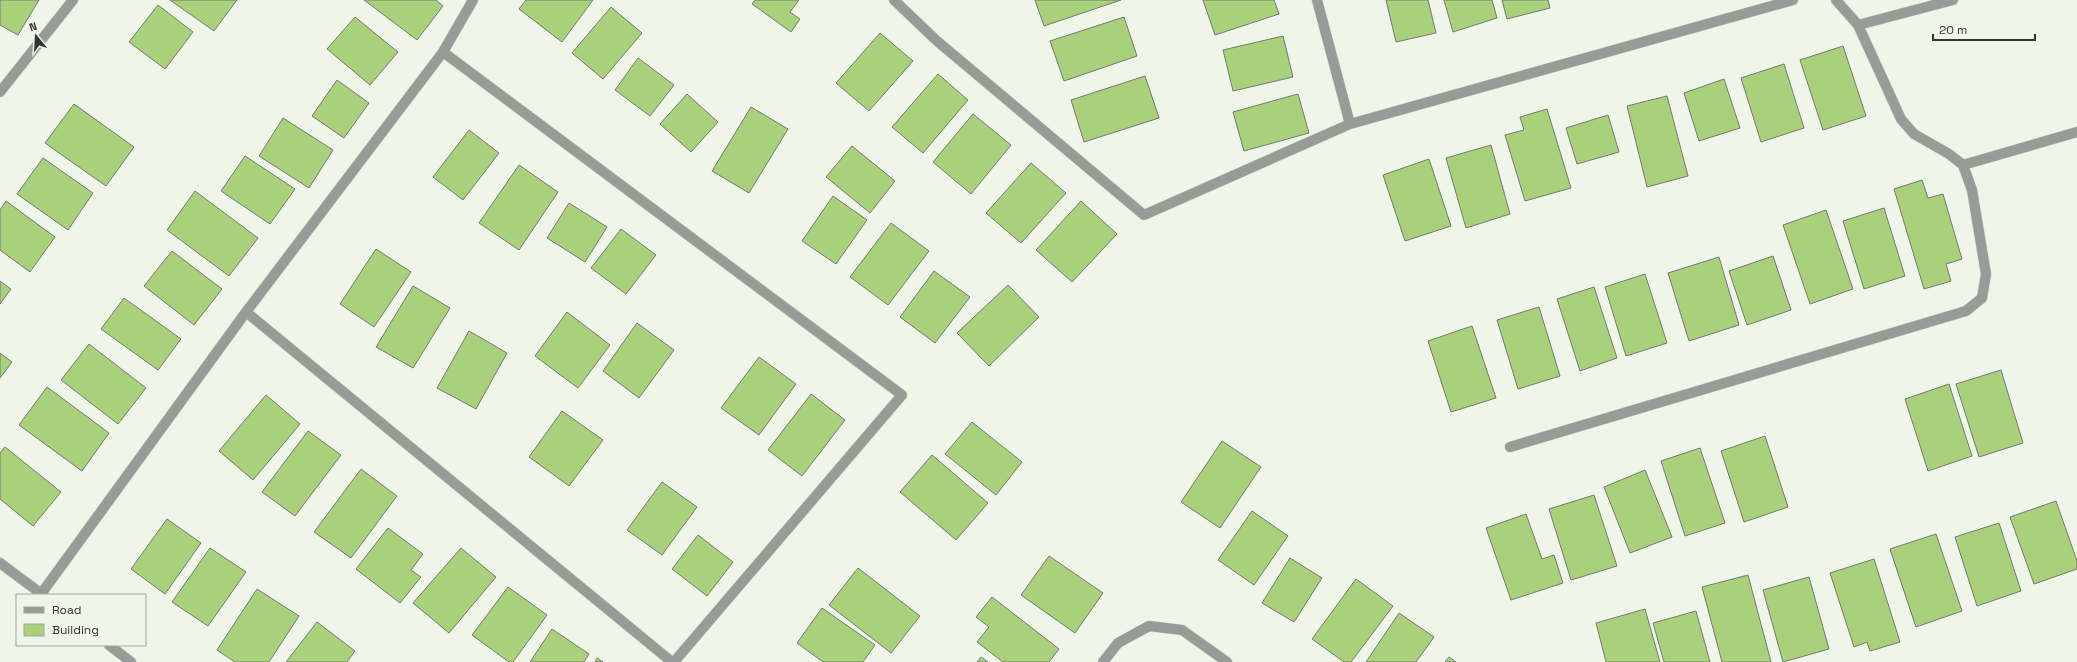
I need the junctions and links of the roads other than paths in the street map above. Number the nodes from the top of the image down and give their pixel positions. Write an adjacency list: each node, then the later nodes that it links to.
1 (73, 0): 10 (street)
2 (473, 0): 9 (street)
3 (894, 0): 11 (street)
4 (1317, 0): 11 (street)
5 (1793, 0): 11 (street)
6 (1836, 0): 8 (street)
7 (1953, 0): 8 (street)
8 (1858, 25): 13 (street)
9 (443, 52): 14 (street); 20 (street)
10 (0, 92)
11 (1350, 124)
12 (2077, 132): 13 (street)
13 (1963, 165): 15 (street)
14 (246, 312): 17 (street); 20 (street)
15 (1510, 447)
16 (0, 563): 17 (street)
17 (42, 594)
18 (110, 646): 19 (street)
19 (131, 662)
20 (673, 662)
21 (1103, 662): 22 (street)
22 (1227, 662)

